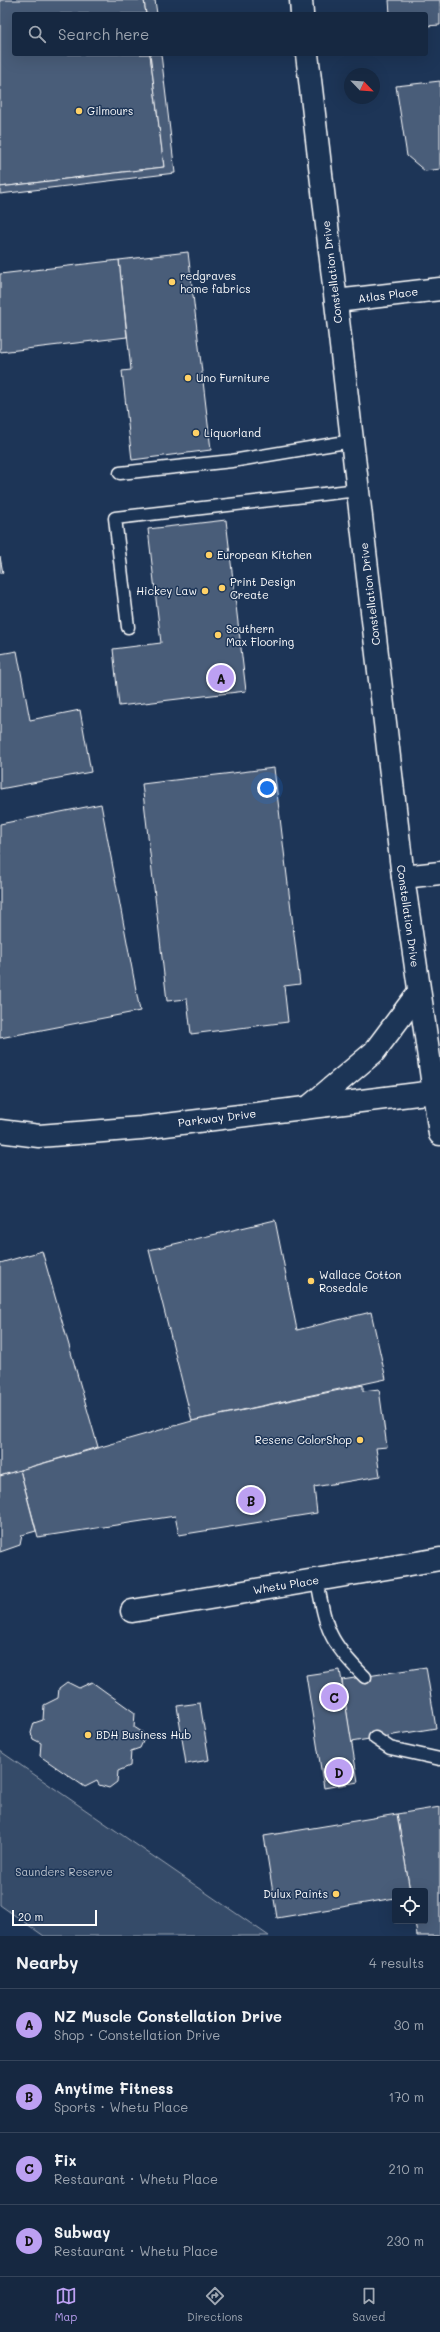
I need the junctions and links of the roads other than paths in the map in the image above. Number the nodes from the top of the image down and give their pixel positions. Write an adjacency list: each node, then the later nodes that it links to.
1 (301, 0): 2 (main road)
2 (302, 12)
3 (307, 56): 5 (main road, Constellation Drive)
4 (440, 289): 5 (main road, Atlas Place)
5 (336, 302): 6 (main road, Constellation Drive)
6 (352, 441): 7 (lane); 8 (main road, Constellation Drive)
7 (120, 473)
8 (358, 490): 9 (lane); 11 (main road, Constellation Drive)
9 (128, 627)
10 (440, 873): 11 (main road)
11 (403, 877): 12 (main road, Constellation Drive)
12 (419, 992): 13 (main road, Constellation Drive); 14 (main road)
13 (434, 1092): 14 (main road, Parkway Drive); 16 (main road, Constellation Drive)
14 (310, 1106): 15 (main road, Parkway Drive)
15 (0, 1131)
16 (440, 1134)
17 (440, 1559): 18 (main road, Whetu Place)
18 (317, 1580): 19 (main road, Whetu Place); 20 (lane)
19 (132, 1611)
20 (365, 1676)
21 (375, 1738): 22 (lane)
22 (440, 1759)

